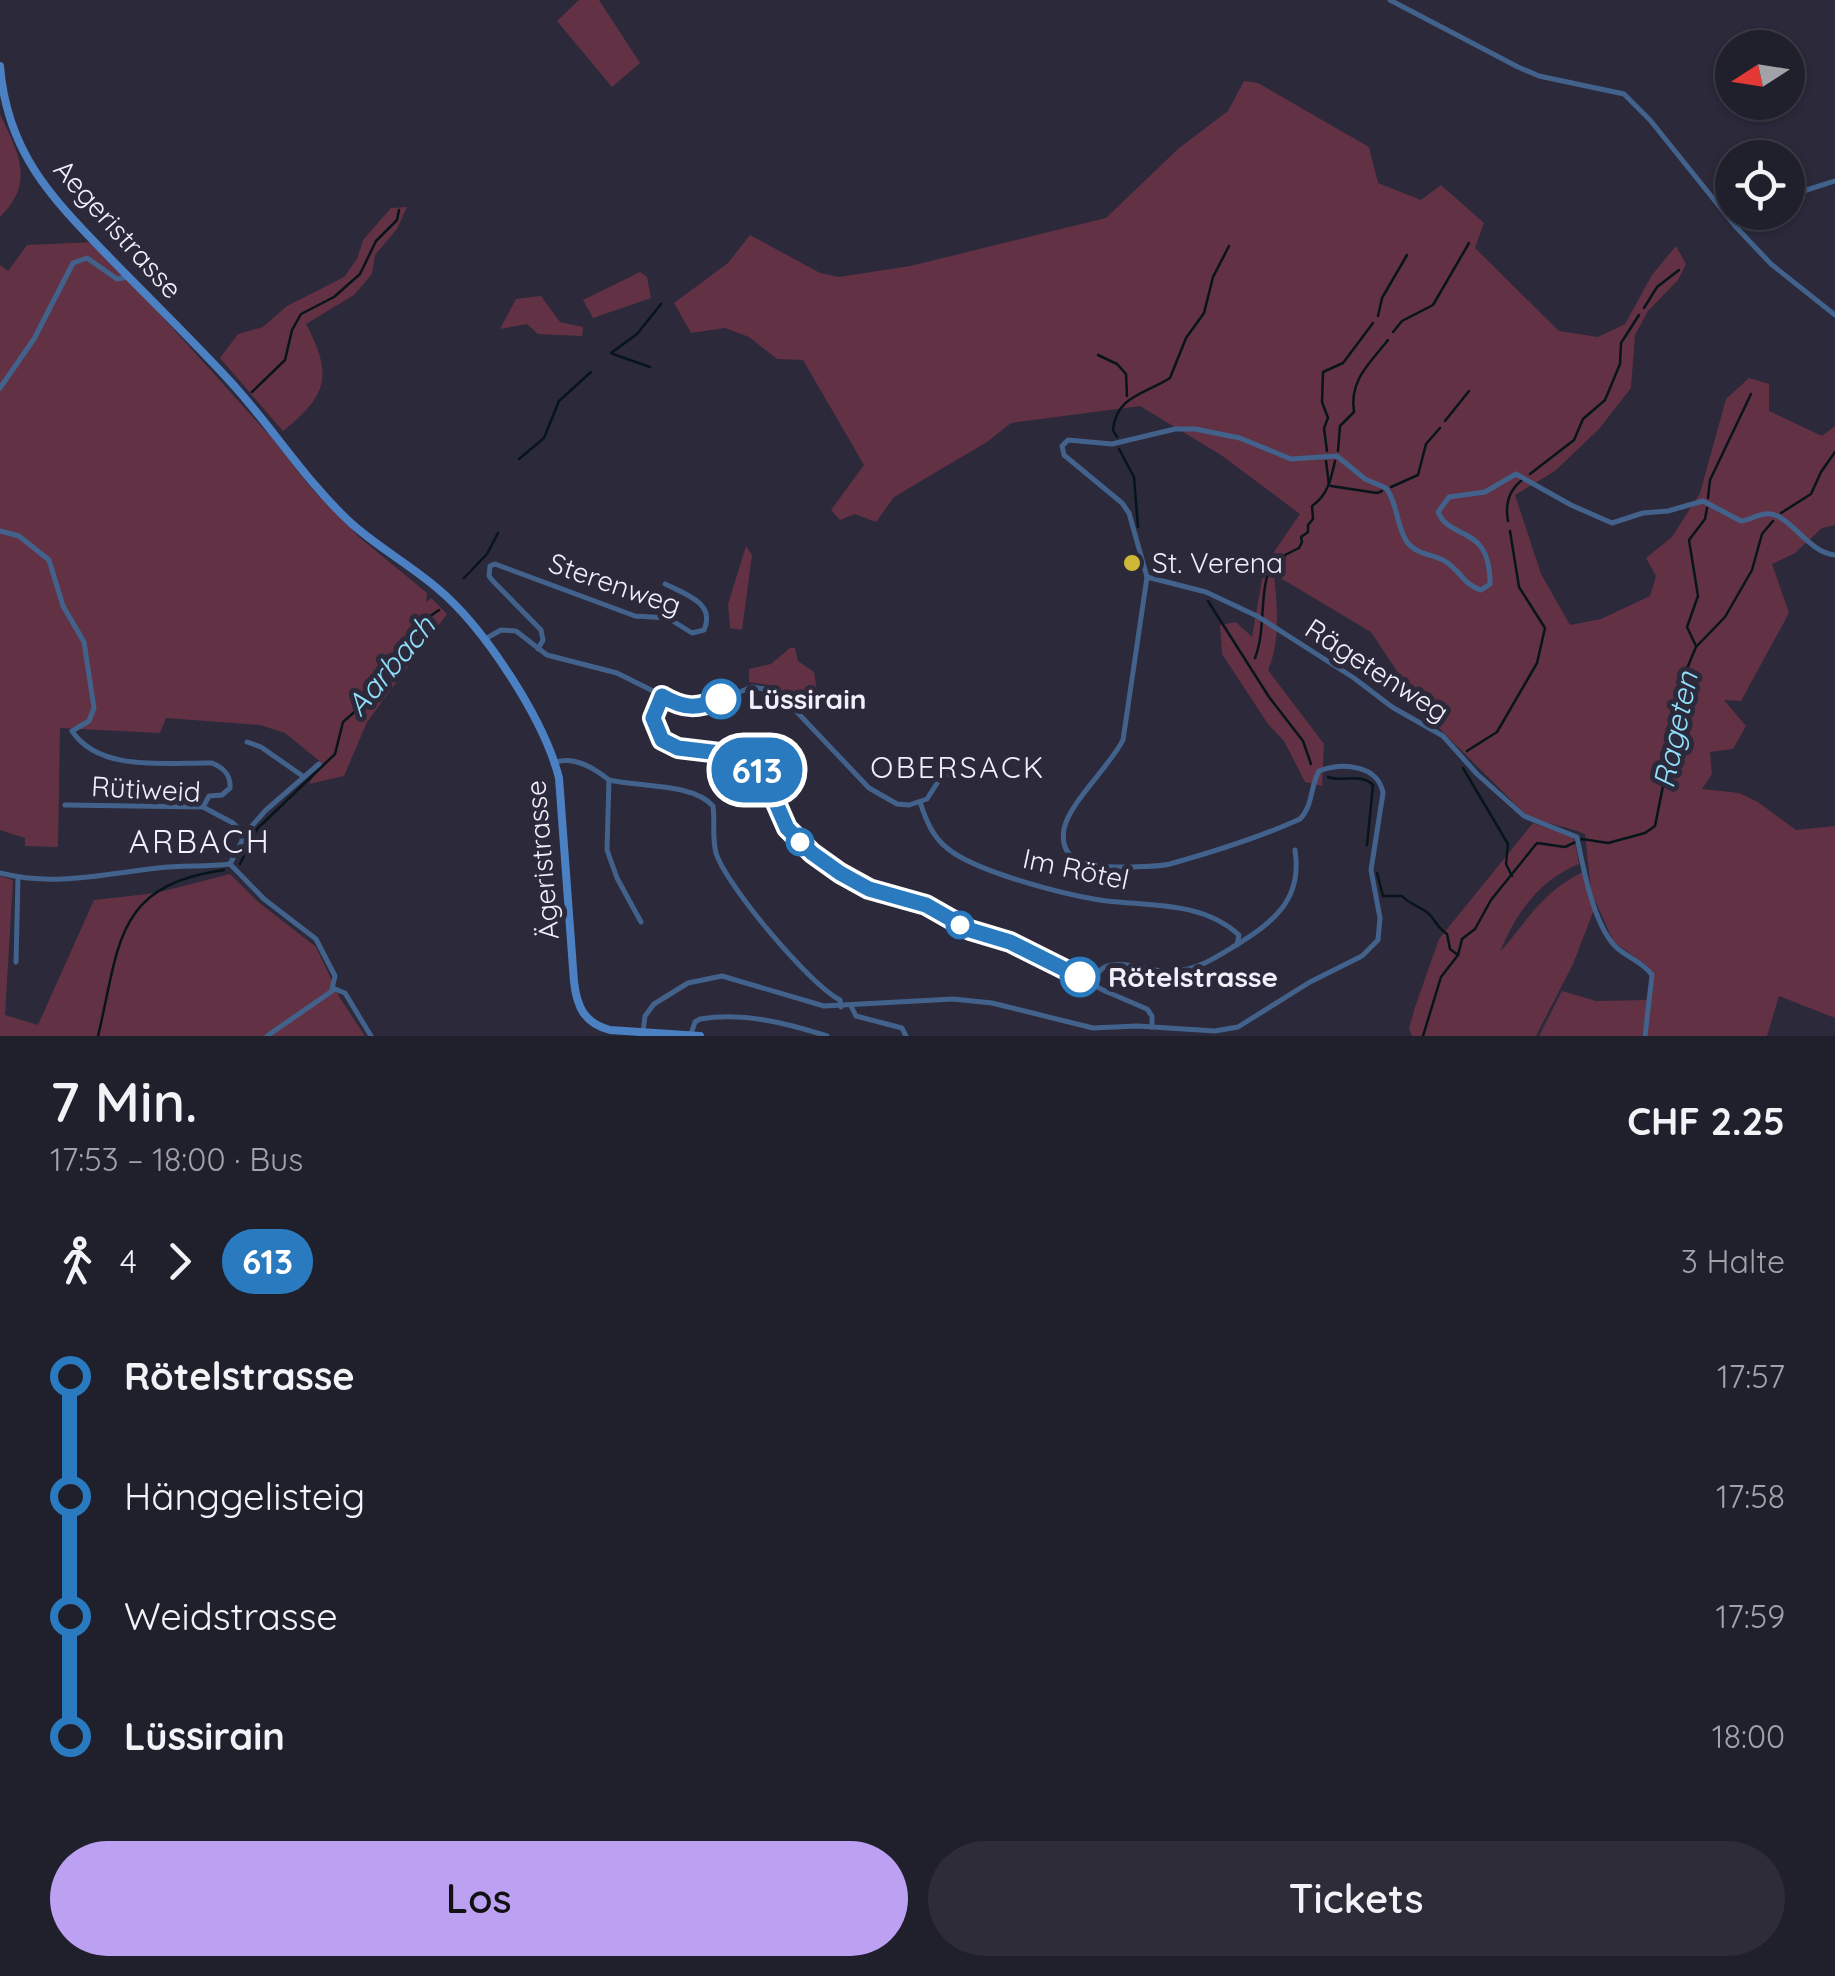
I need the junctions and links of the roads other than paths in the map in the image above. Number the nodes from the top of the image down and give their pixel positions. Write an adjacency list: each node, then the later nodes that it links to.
1 (1390, 0): 5 (street)
2 (0, 66): 7 (main road, Aegeristrasse)
3 (1835, 180): 4 (street)
4 (1805, 190)
5 (1715, 194)
6 (1739, 230): 8 (street)
7 (128, 277): 9 (street); 10 (main road, Aegeristrasse)
8 (1835, 315)
9 (0, 388)
10 (245, 398): 15 (main road, Ägeristrasse)
11 (0, 531): 26 (street)
12 (1835, 555): 13 (street)
13 (1147, 577): 39 (street); 47 (street, Rägetenweg)
14 (665, 584): 16 (street, Sterenweg)
15 (485, 640): 16 (street); 19 (main road, Ägeristrasse)
16 (538, 649): 17 (street)
17 (662, 696): 24 (street); 35 (street)
18 (247, 742): 21 (street)
19 (555, 762): 23 (street); 40 (main road, Ägeristrasse)
20 (320, 764): 21 (street)
21 (304, 777): 27 (street)
22 (941, 777): 24 (street)
23 (610, 780): 32 (street); 38 (street)
24 (920, 802): 33 (street, Im Rötel)
25 (65, 805): 26 (street, Rütiweid)
26 (204, 807): 27 (street, Rütiweid)
27 (242, 836): 29 (street)
28 (1295, 850): 33 (street)
29 (230, 864): 31 (street); 36 (street)
30 (0, 873): 31 (street)
31 (18, 878): 34 (street)
32 (641, 922)
33 (1237, 945): 35 (street)
34 (16, 962)
35 (1093, 984): 39 (street)
36 (332, 989): 43 (street); 44 (street)
37 (851, 1006): 38 (street); 41 (street); 46 (street)
38 (842, 1007): 40 (street)
39 (1152, 1027): 41 (street)
40 (643, 1032): 42 (main road, Ägeristrasse)
41 (1113, 1032)
42 (689, 1035): 45 (street)
43 (267, 1036)
44 (371, 1036)
45 (828, 1036)
46 (906, 1036)
47 (1644, 1036)

